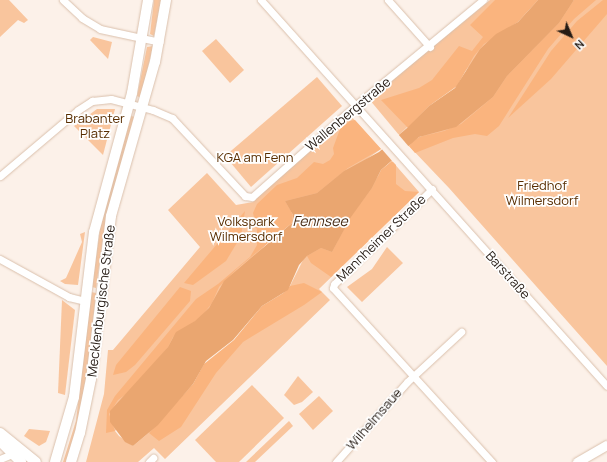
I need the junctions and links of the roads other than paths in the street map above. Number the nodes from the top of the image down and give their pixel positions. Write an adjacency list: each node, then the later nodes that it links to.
1 (63, 0): 7 (street)
2 (148, 0): 7 (main road, Mecklenburgische Straße)
3 (166, 0): 8 (main road, Mecklenburgische Straße)
4 (261, 0): 11 (street)
5 (388, 0): 9 (street)
6 (483, 0): 9 (street, Wallenbergstraße)
7 (143, 39): 8 (street); 10 (main road, Mecklenburgische Straße)
8 (160, 42): 12 (main road, Mecklenburgische Straße)
9 (430, 47): 11 (street, Wallenbergstraße)
10 (129, 103): 12 (street); 13 (street); 16 (main road, Mecklenburgische Straße)
11 (356, 105): 12 (street, Wallenbergstraße); 14 (street, Barstraße)
12 (143, 107): 28 (main road, Mecklenburgische Straße)
13 (0, 176)
14 (432, 189): 18 (street, Mannheimer Straße); 19 (street, Barstraße)
15 (0, 259): 16 (street)
16 (85, 301): 27 (main road, Mecklenburgische Straße)
17 (461, 332): 18 (street)
18 (413, 376): 29 (street, Wilhelmsaue); 30 (street, Mannheimer Straße)
19 (607, 386)
20 (0, 433): 26 (main road)
21 (0, 441): 23 (main road)
22 (607, 445): 31 (street)
23 (12, 454): 24 (street); 25 (main road)
24 (0, 459)
25 (21, 462)
26 (36, 462)
27 (55, 462)
28 (71, 462)
29 (336, 462)
30 (492, 462)
31 (577, 462)

